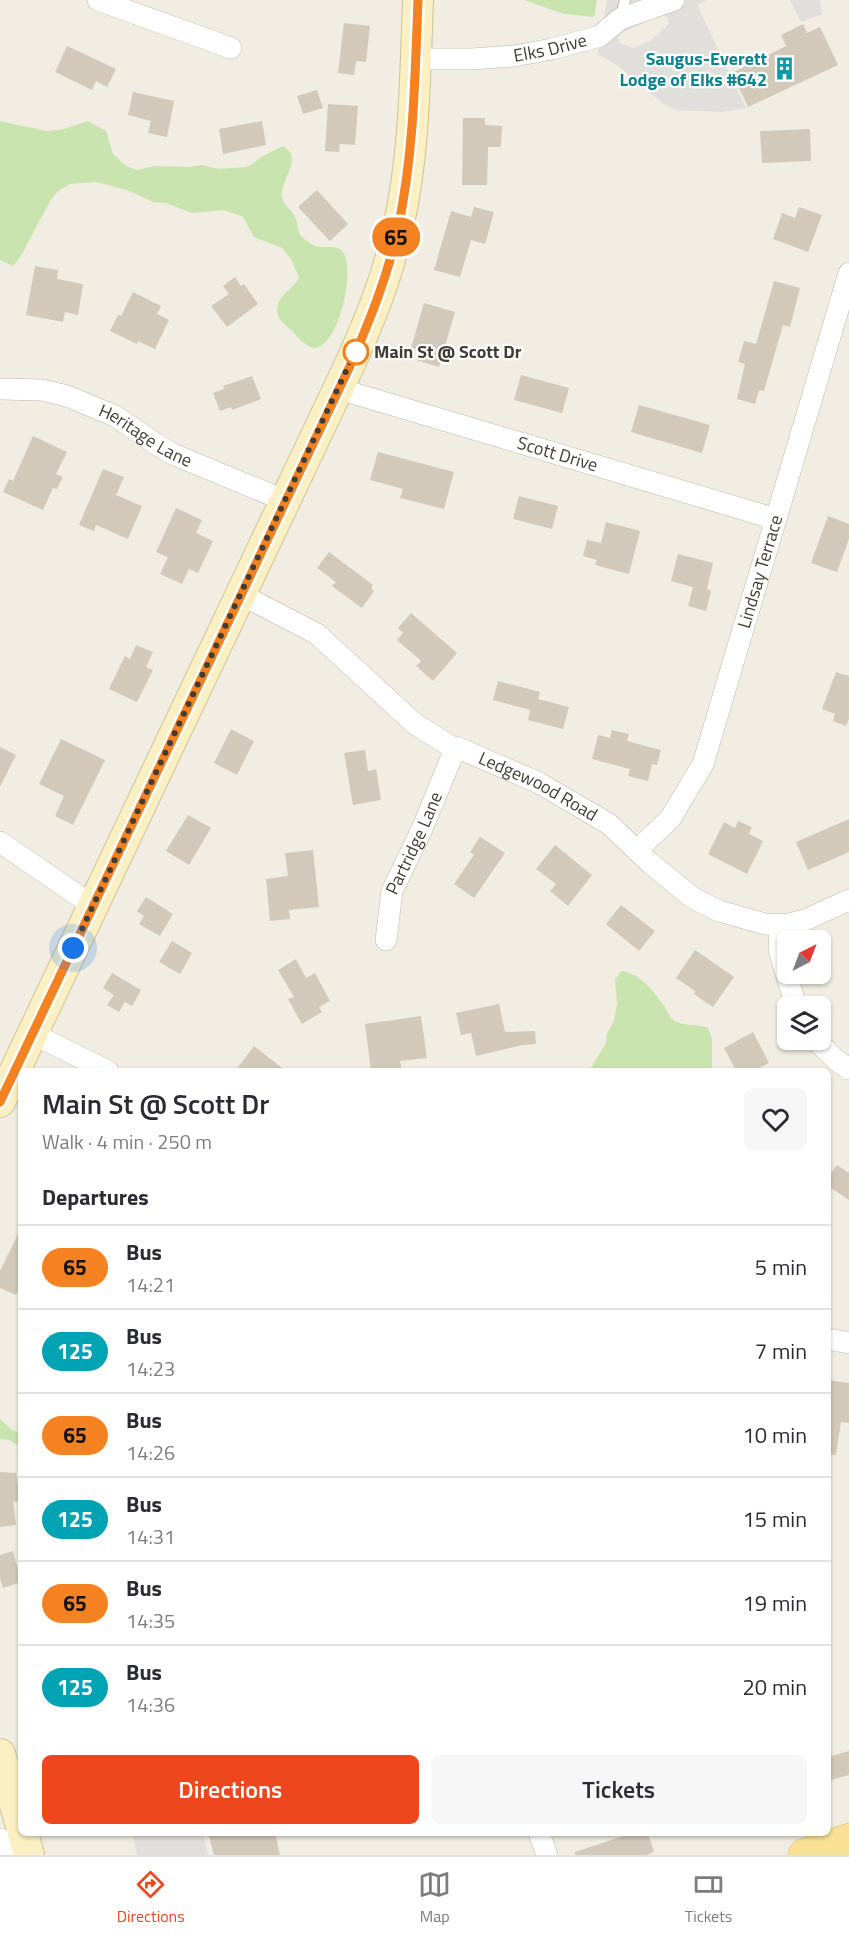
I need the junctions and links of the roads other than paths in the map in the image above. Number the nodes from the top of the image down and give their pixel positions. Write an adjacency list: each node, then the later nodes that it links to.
1 (98, 0): 5 (street)
2 (418, 0): 6 (main road)
3 (674, 0): 4 (street, Elks Drive)
4 (622, 10): 6 (street, Elks Drive)
5 (231, 48)
6 (416, 59): 9 (main road)
7 (849, 273): 11 (street, Lindsay Terrace)
8 (0, 389): 10 (street, Heritage Lane)
9 (339, 389): 10 (main road); 11 (street, Scott Drive)
10 (286, 501): 12 (main road)
11 (776, 519): 15 (street, Lindsay Terrace)
12 (242, 595): 13 (street, Ledgewood Road); 17 (main road)
13 (455, 749): 15 (street, Ledgewood Road); 19 (street, Partridge Lane)
14 (0, 842): 17 (street)
15 (637, 850): 18 (street, Ledgewood Road)
16 (849, 900): 18 (street, Ledgewood Road)
17 (93, 906): 21 (main road)
18 (780, 924): 20 (street)
19 (386, 940)
20 (793, 996)
21 (32, 1033): 23 (street); 25 (main road)
22 (826, 1050): 24 (street)
23 (102, 1068)
24 (849, 1069)
25 (0, 1102)
26 (831, 1340): 27 (street)
27 (849, 1343)
28 (0, 1754): 29 (main road)
29 (18, 1815)
30 (540, 1836): 34 (street)
31 (849, 1840): 35 (main road)
32 (0, 1842): 33 (street)
33 (26, 1842)
34 (547, 1855)
35 (805, 1855)

